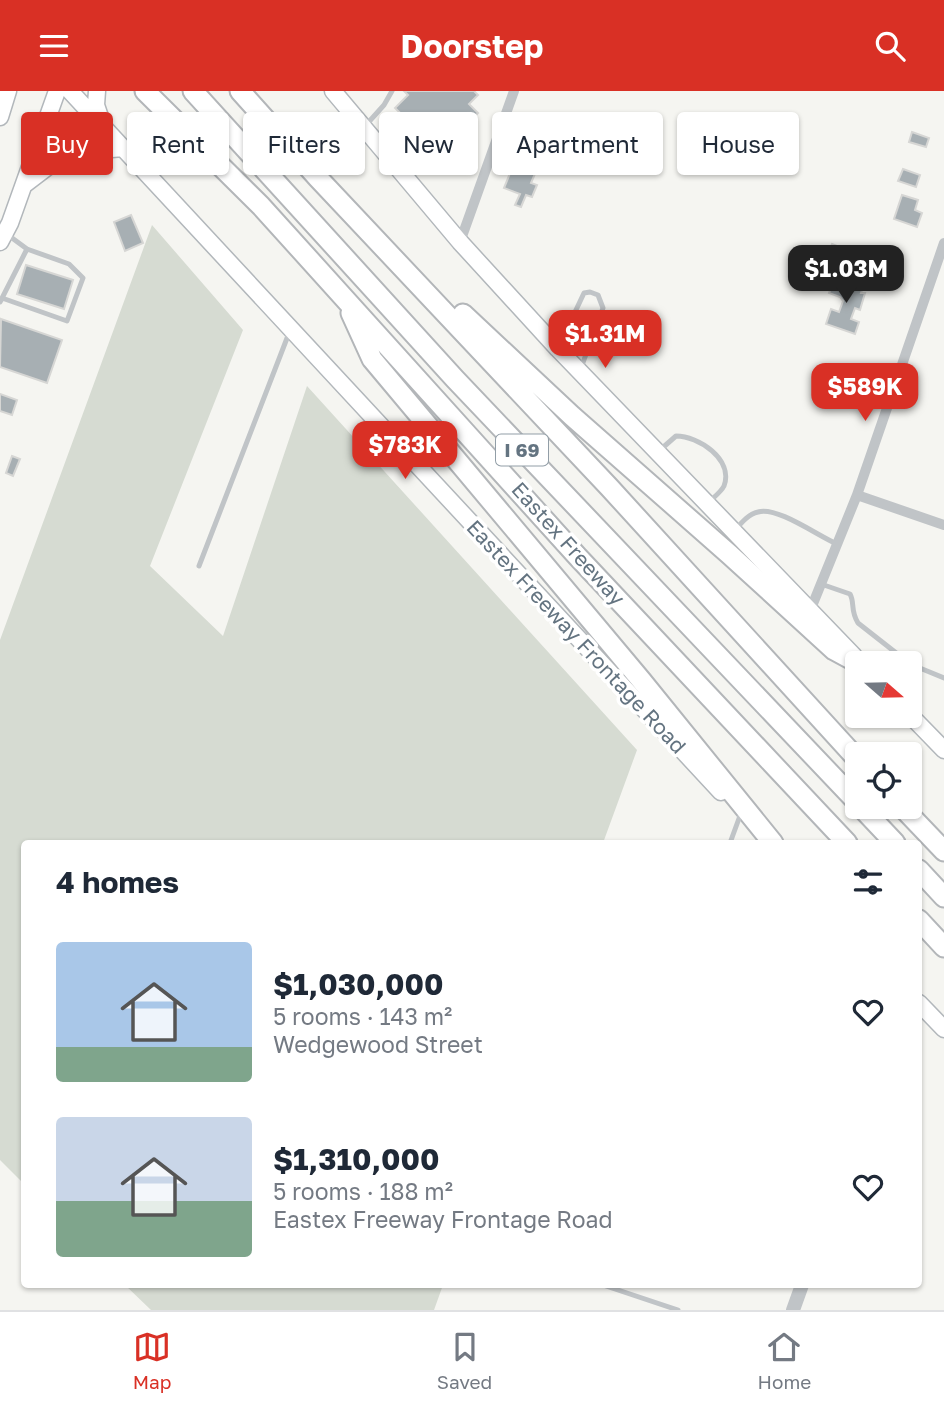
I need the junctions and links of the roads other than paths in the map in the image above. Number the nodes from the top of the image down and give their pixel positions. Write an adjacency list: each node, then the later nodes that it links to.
1 (8, 91): 14 (main road)
2 (57, 91): 20 (main road)
3 (70, 91): 11 (main road, Eastex Freeway Frontage Road)
4 (97, 91): 12 (main road)
5 (145, 91): 25 (highway, Eastex Freeway / I 69)
6 (192, 91): 47 (highway, I 69)
7 (240, 91): 19 (highway, I 69)
8 (333, 91): 13 (main road)
9 (392, 91): 15 (lane)
10 (514, 91): 22 (street)
11 (90, 112)
12 (99, 112)
13 (351, 112)
14 (0, 117)
15 (365, 126)
16 (365, 128): 22 (main road)
17 (113, 137): 18 (main road, Eastex Freeway Frontage Road)
18 (123, 148): 20 (main road); 27 (main road, Eastex Freeway Frontage Road)
19 (317, 177): 41 (highway); 45 (highway, I 69)
20 (24, 185): 21 (main road)
21 (3, 237): 24 (lane)
22 (460, 242): 28 (main road)
23 (944, 243): 31 (street)
24 (27, 249): 26 (lane); 26 (lane)
25 (344, 296): 53 (highway); 54 (highway, Eastex Freeway / I 69)
26 (1, 300)
27 (290, 330): 36 (lane); 48 (main road, Eastex Freeway Frontage Road)
28 (558, 348): 29 (main road); 29 (lane)
29 (580, 371): 30 (main road)
30 (658, 452): 32 (main road); 32 (lane)
31 (856, 495): 33 (street); 35 (street)
32 (707, 503): 34 (main road)
33 (944, 525)
34 (733, 531): 35 (lane); 38 (main road)
35 (836, 544): 37 (street)
36 (199, 566)
37 (821, 584): 38 (street); 40 (lane)
38 (810, 611): 39 (main road)
39 (848, 651)
40 (892, 651)
41 (845, 656)
42 (922, 669): 43 (lane)
43 (944, 678)
44 (922, 727): 46 (main road)
45 (845, 746)
46 (944, 750)
47 (845, 789)
48 (741, 813): 51 (lane); 52 (main road, Eastex Freeway Frontage Road)
49 (872, 819): 55 (highway)
50 (913, 819): 56 (highway)
51 (731, 840)
52 (768, 840)
53 (769, 840)
54 (844, 840)
55 (892, 840)
56 (944, 851)
57 (922, 873): 58 (highway)
58 (944, 897)
59 (922, 923): 60 (highway)
60 (944, 947)
61 (922, 1006): 62 (main road)
62 (944, 1029)
63 (612, 1288): 65 (lane)
64 (801, 1288): 66 (street)
65 (678, 1310)
66 (793, 1310)

